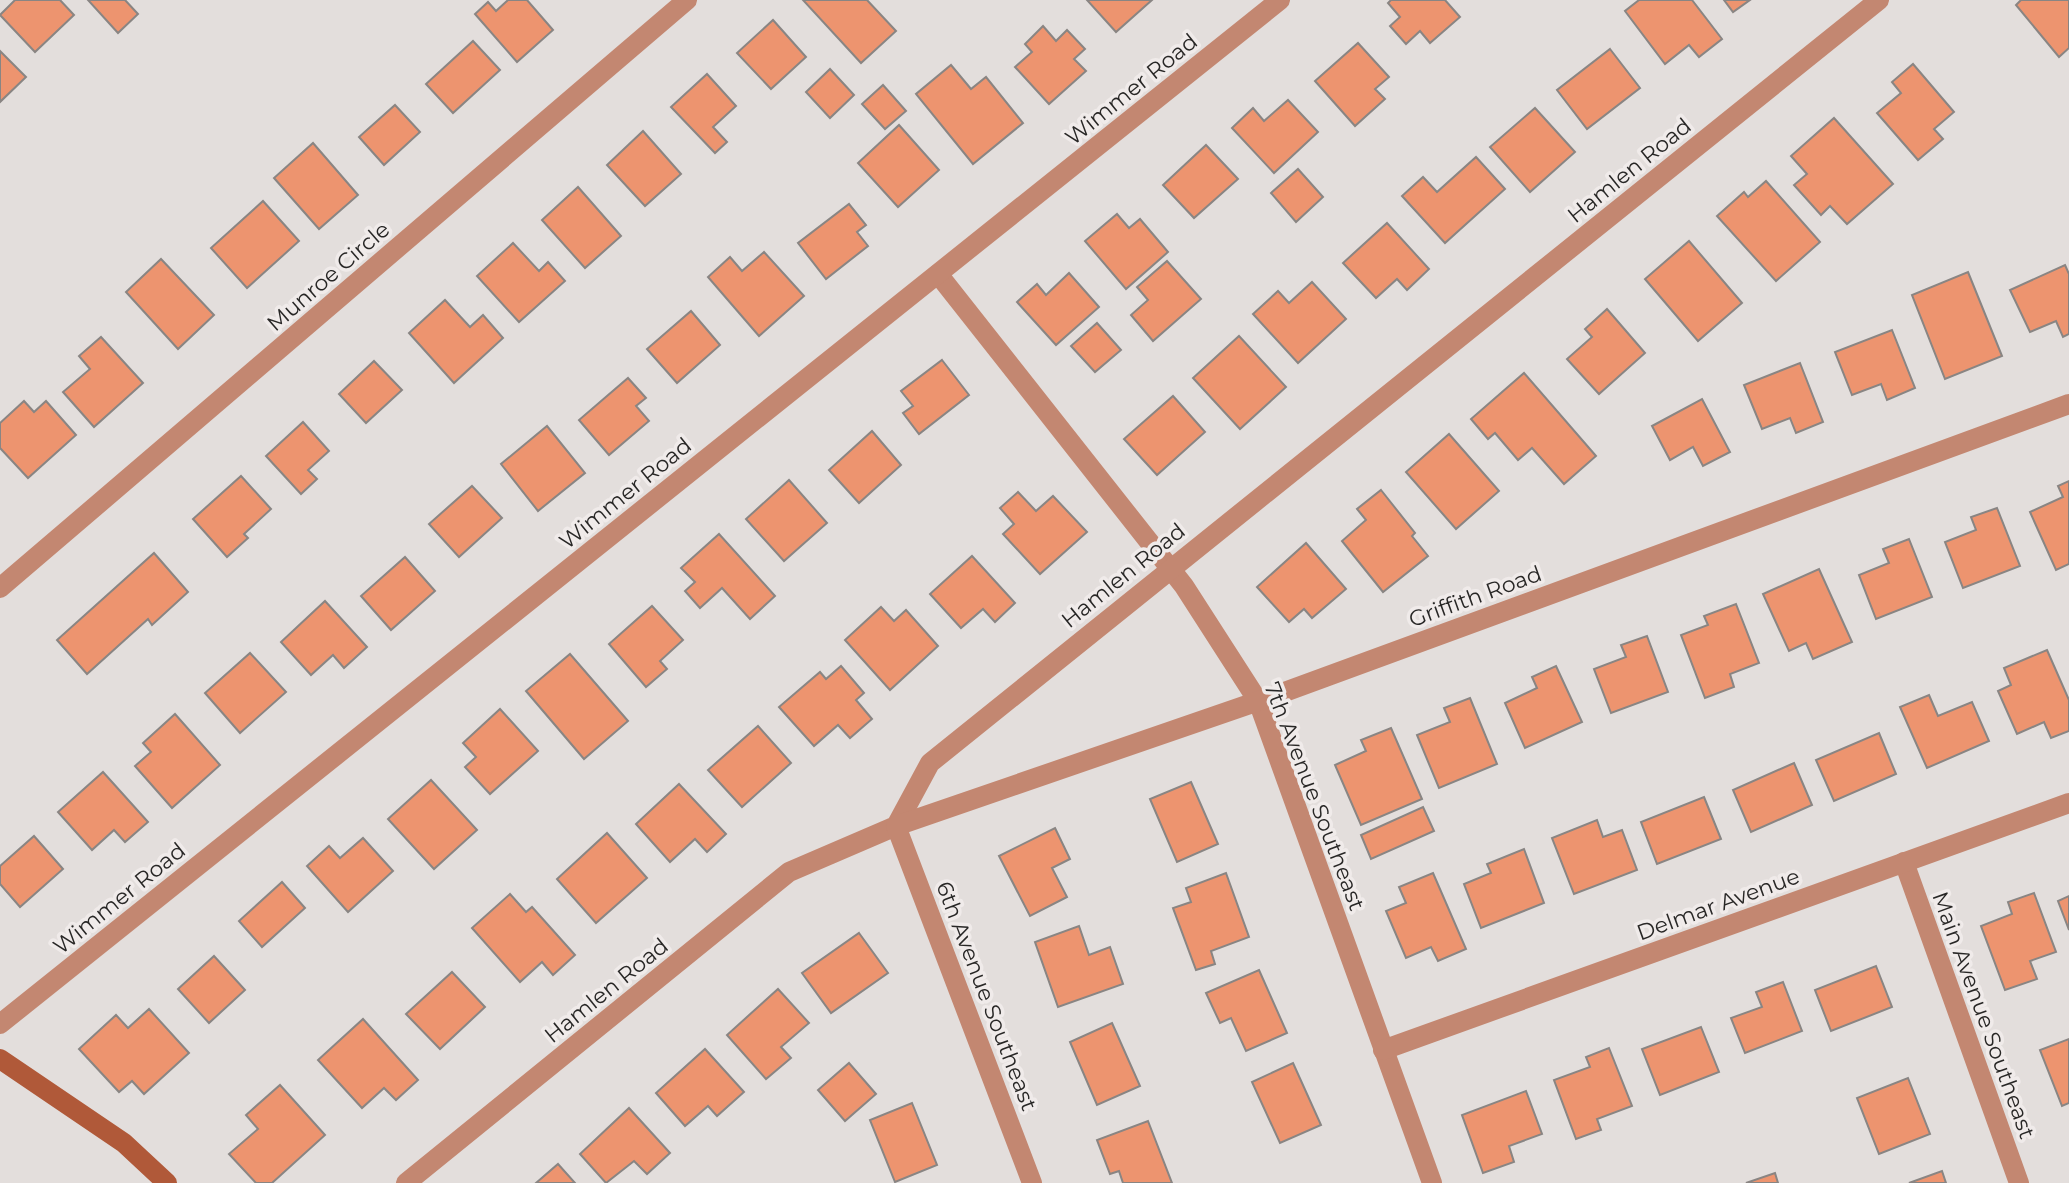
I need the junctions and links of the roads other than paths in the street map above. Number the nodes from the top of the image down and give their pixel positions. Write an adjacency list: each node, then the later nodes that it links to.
1 (687, 0): 7 (street, Munroe Circle)
2 (1280, 0): 4 (street, Wimmer Road)
3 (1879, 0): 6 (street, Hamlen Road)
4 (938, 274): 6 (street, 7th Avenue Southeast); 12 (street, Wimmer Road)
5 (2069, 404): 8 (street, Griffith Road)
6 (1170, 569): 8 (street, 7th Avenue Southeast); 10 (street, Hamlen Road)
7 (0, 588)
8 (1258, 701): 10 (street, Griffith Road); 13 (street, 7th Avenue Southeast)
9 (2069, 803): 11 (street, Delmar Avenue)
10 (896, 826): 16 (street, Hamlen Road); 17 (street, 6th Avenue Southeast)
11 (1904, 862): 13 (street, Delmar Avenue); 19 (street, Main Avenue Southeast)
12 (0, 1024)
13 (1383, 1050): 18 (street, 7th Avenue Southeast)
14 (0, 1059): 15 (street)
15 (167, 1183)
16 (406, 1183)
17 (1032, 1183)
18 (1432, 1183)
19 (2019, 1183)

